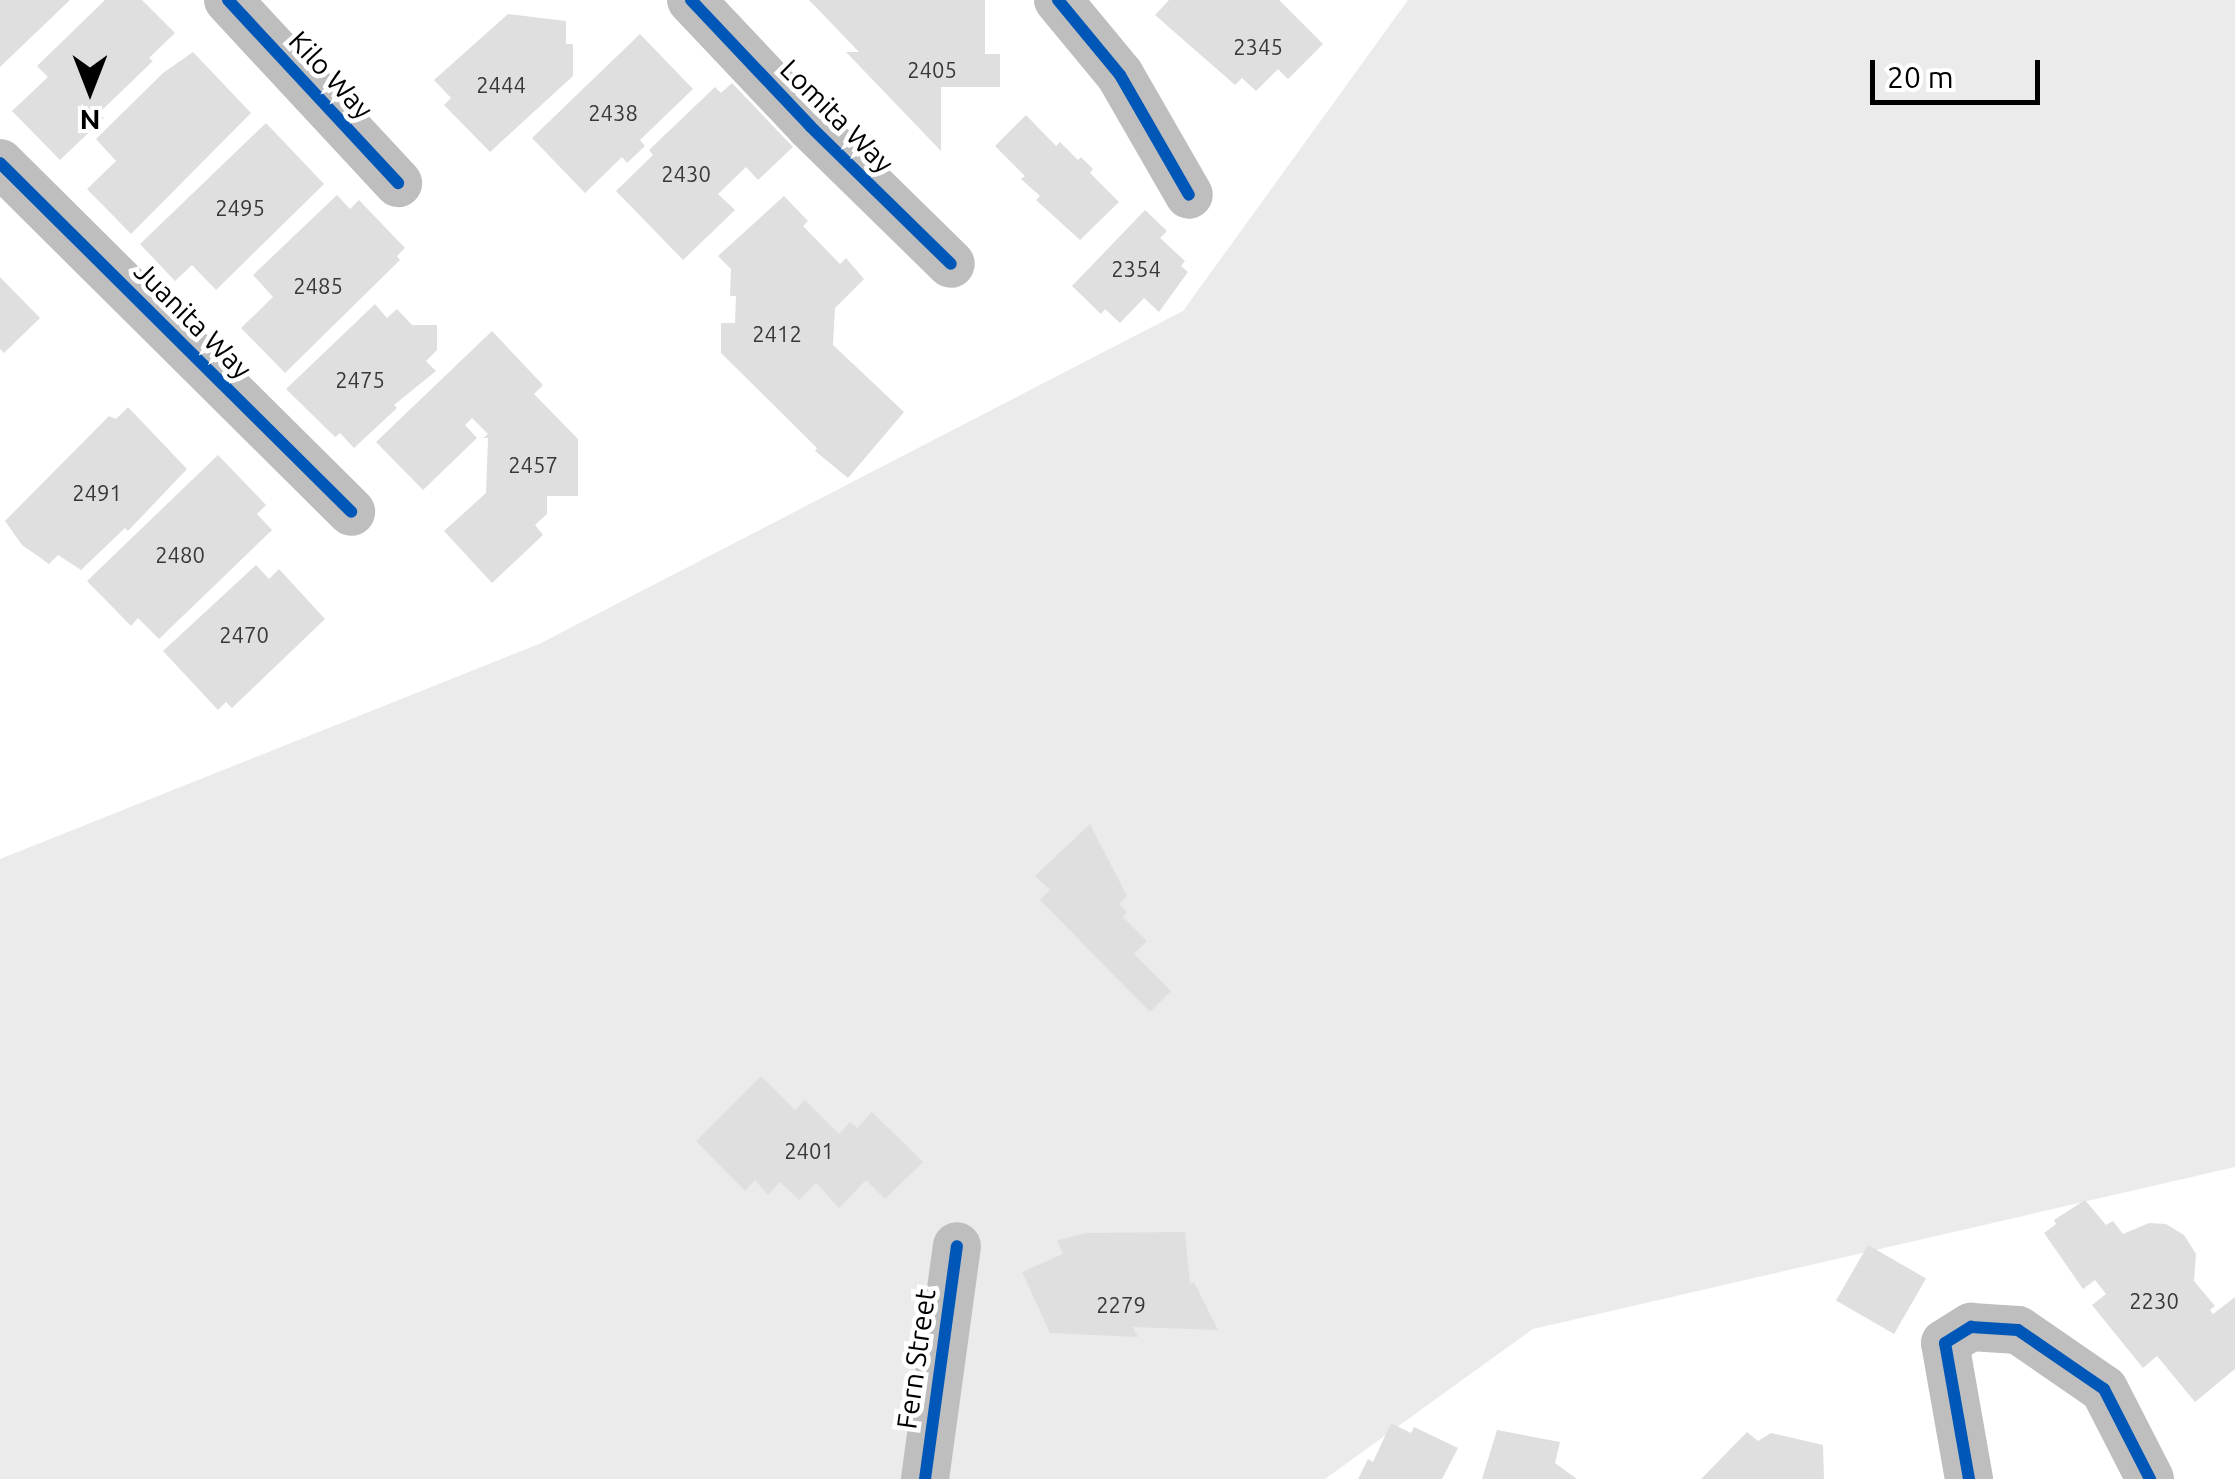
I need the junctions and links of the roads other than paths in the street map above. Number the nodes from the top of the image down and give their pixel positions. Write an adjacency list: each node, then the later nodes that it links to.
1 (228, 0): 5 (street, Kilo Way)
2 (690, 0): 7 (street, Lomita Way)
3 (1058, 0): 6 (street)
4 (0, 163): 8 (street, Juanita Way)
5 (398, 183)
6 (1190, 196)
7 (951, 264)
8 (351, 512)
9 (957, 1246): 10 (street, Fern Street)
10 (924, 1479)
11 (1969, 1479): 12 (street)
12 (2150, 1479)

